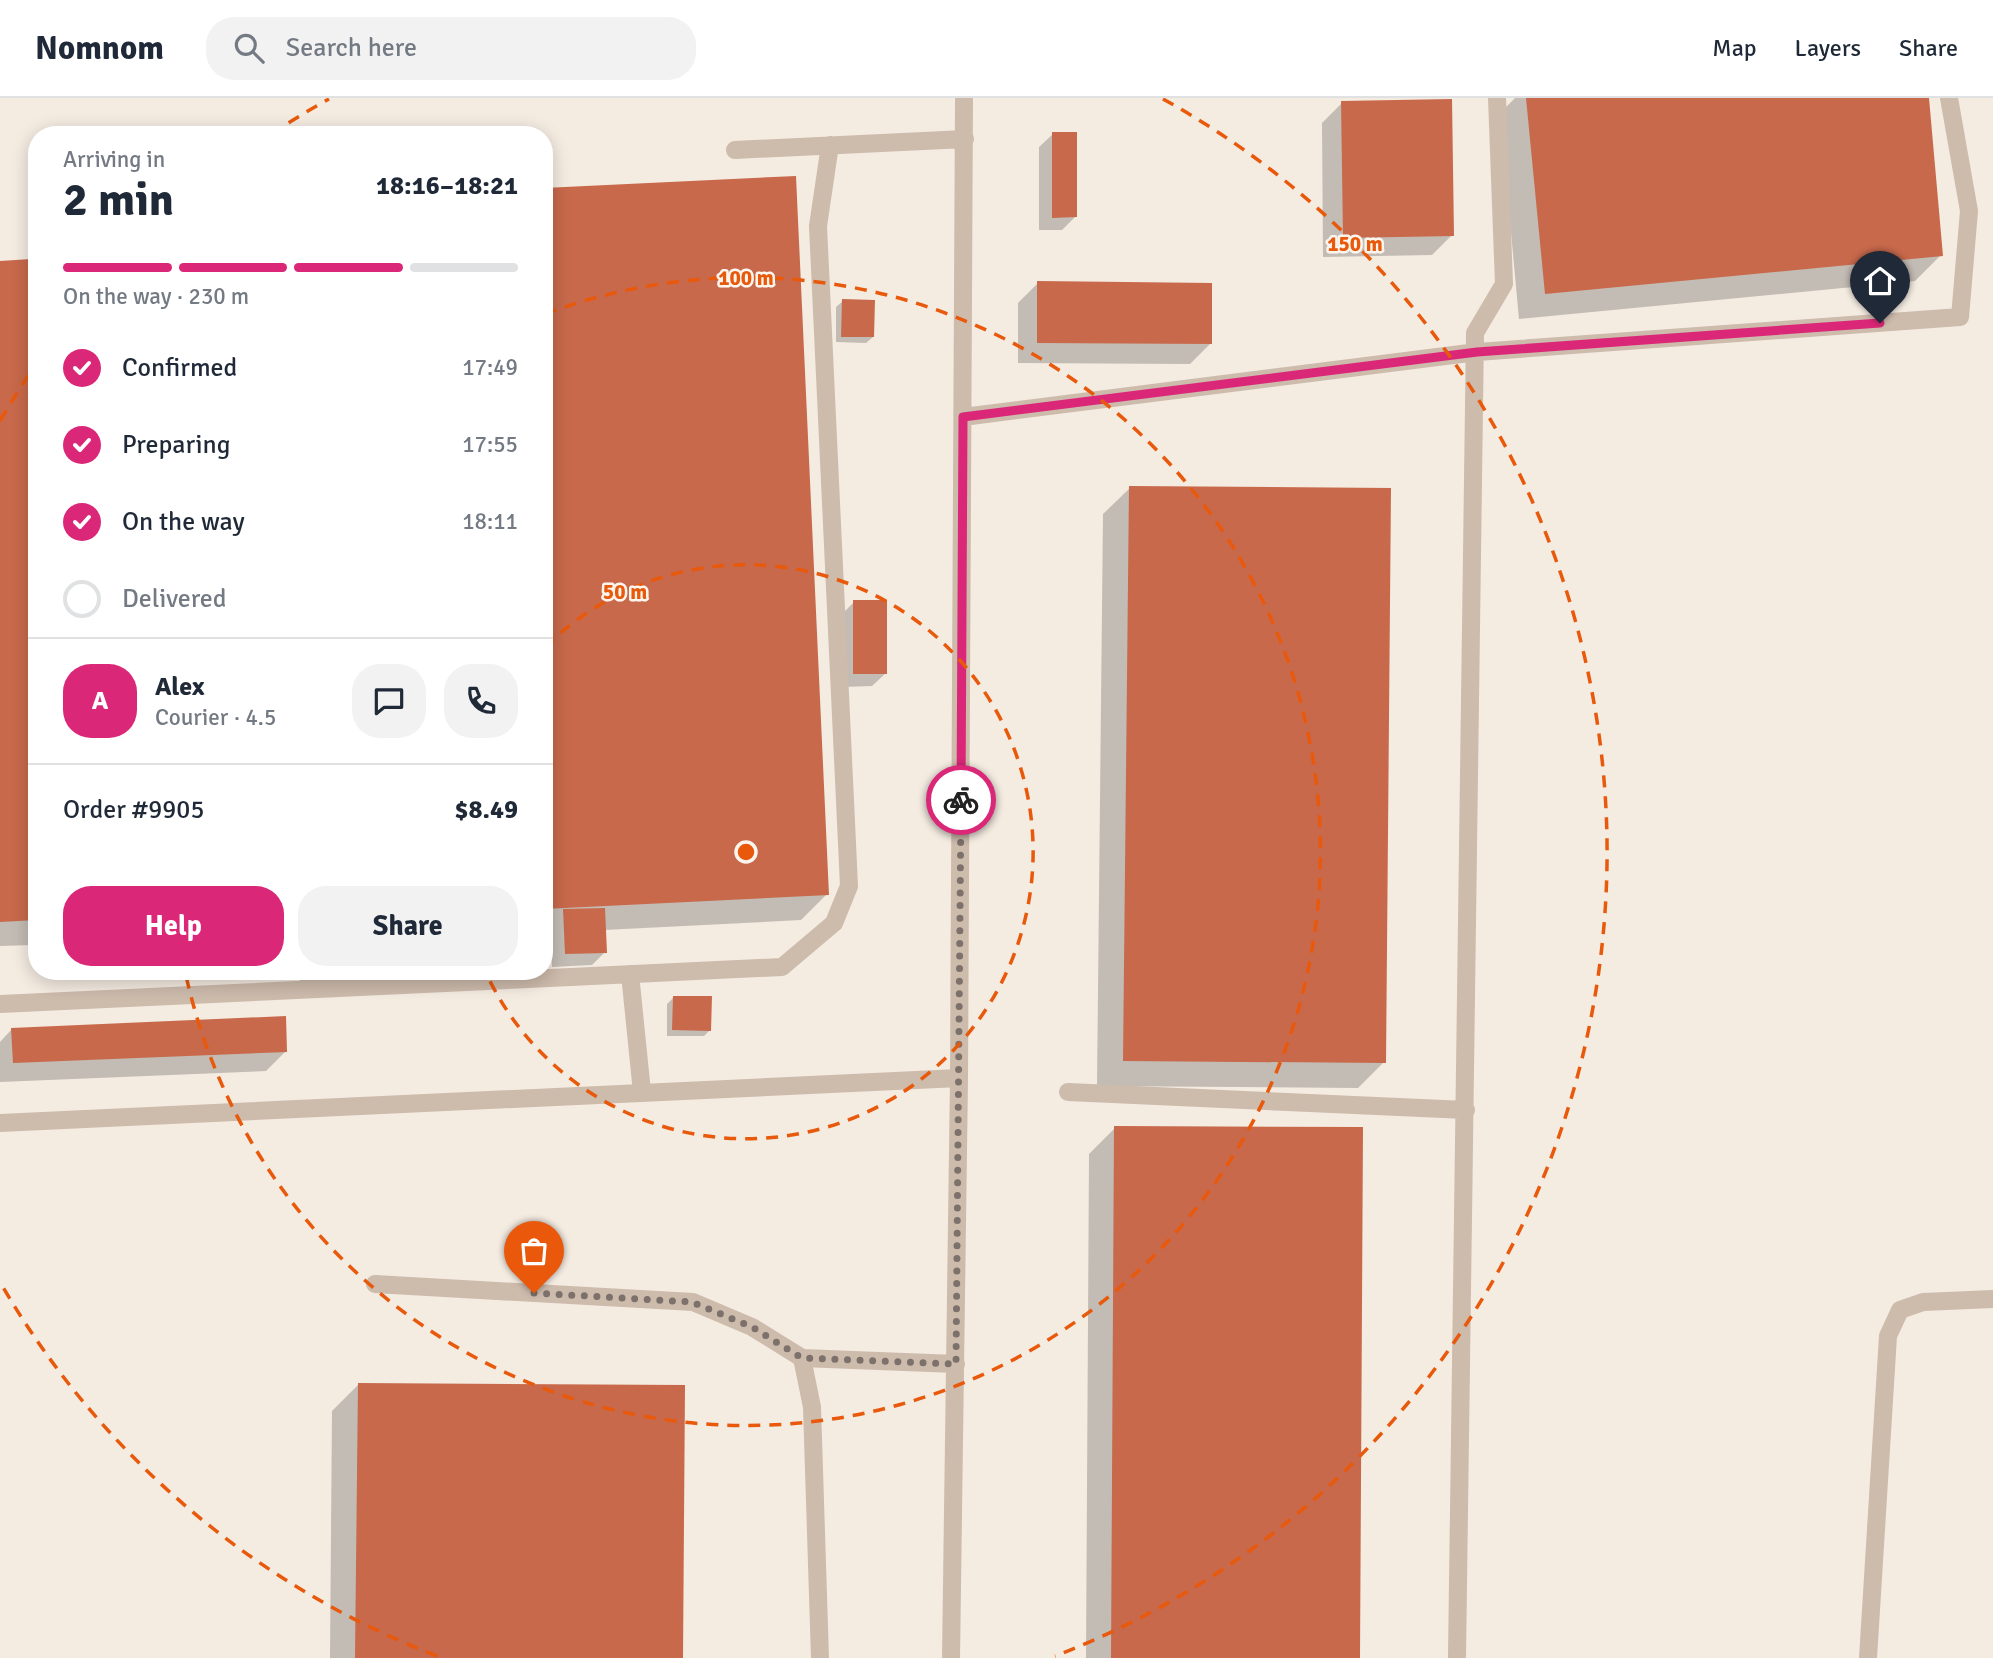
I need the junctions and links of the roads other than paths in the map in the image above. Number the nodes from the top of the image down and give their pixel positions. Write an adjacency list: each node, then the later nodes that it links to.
1 (964, 98): 4 (lane)
2 (1497, 98): 7 (lane)
3 (1949, 98): 7 (lane)
4 (965, 139): 5 (lane); 8 (lane)
5 (830, 145): 6 (lane); 9 (lane)
6 (735, 150)
7 (1477, 352): 8 (lane); 16 (lane)
8 (963, 417): 13 (lane)
9 (630, 974): 10 (lane); 14 (lane)
10 (553, 975)
11 (309, 980): 12 (lane)
12 (0, 1004)
13 (959, 1078): 14 (lane); 21 (lane)
14 (642, 1092): 17 (lane)
15 (1068, 1092): 16 (lane)
16 (1466, 1110): 24 (lane)
17 (0, 1123)
18 (375, 1284): 20 (lane)
19 (1993, 1299): 25 (lane)
20 (802, 1358): 21 (lane); 22 (lane)
21 (956, 1364): 23 (lane)
22 (820, 1658)
23 (951, 1658)
24 (1457, 1658)
25 (1868, 1658)

